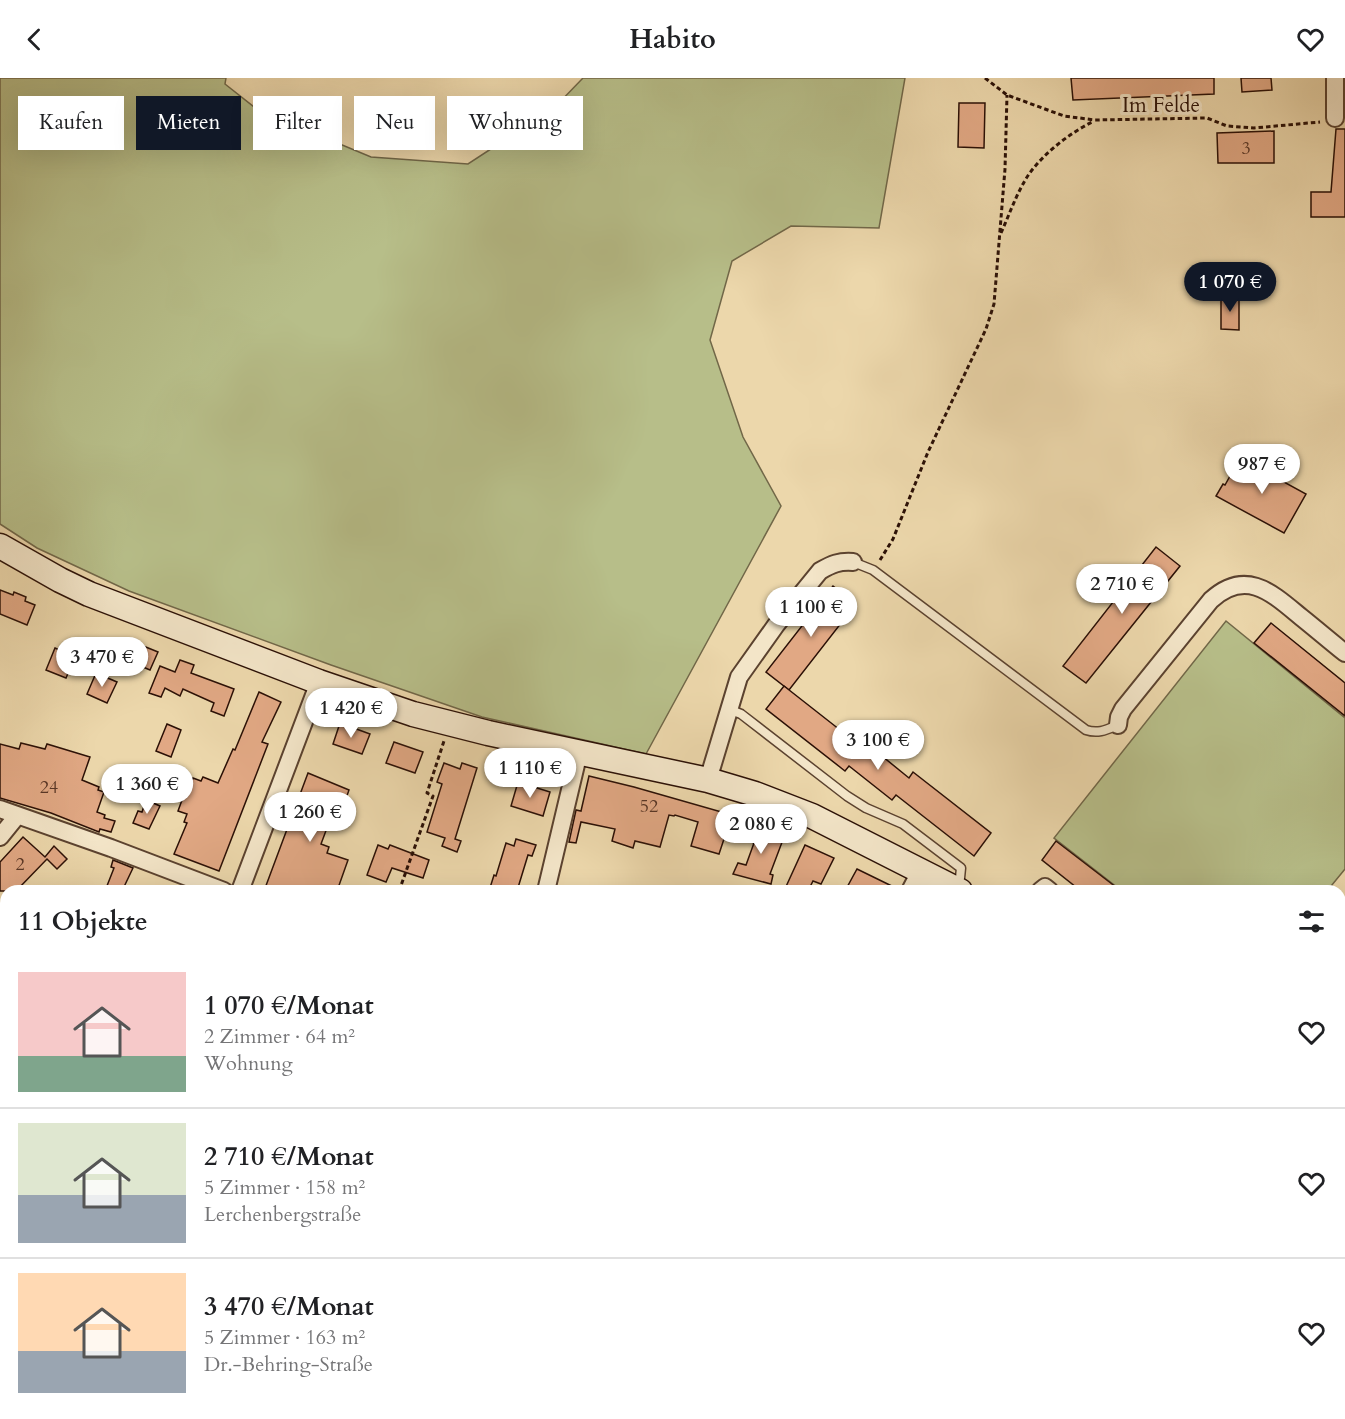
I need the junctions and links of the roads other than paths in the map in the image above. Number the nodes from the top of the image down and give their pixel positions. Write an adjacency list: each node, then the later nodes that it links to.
1 (1335, 78): 2 (street)
2 (1335, 118)
3 (0, 546): 6 (street)
4 (853, 562): 7 (street); 8 (lane)
5 (1345, 653): 8 (street)
6 (319, 682): 9 (street); 16 (street)
7 (728, 709): 10 (street); 19 (lane)
8 (1118, 725)
9 (579, 752): 10 (street); 17 (street)
10 (708, 780): 14 (street)
11 (0, 809): 12 (street)
12 (17, 816): 13 (street); 15 (street)
13 (0, 837)
14 (916, 881): 18 (street)
15 (208, 885)
16 (242, 885)
17 (547, 885)
18 (935, 885)
19 (959, 885)

